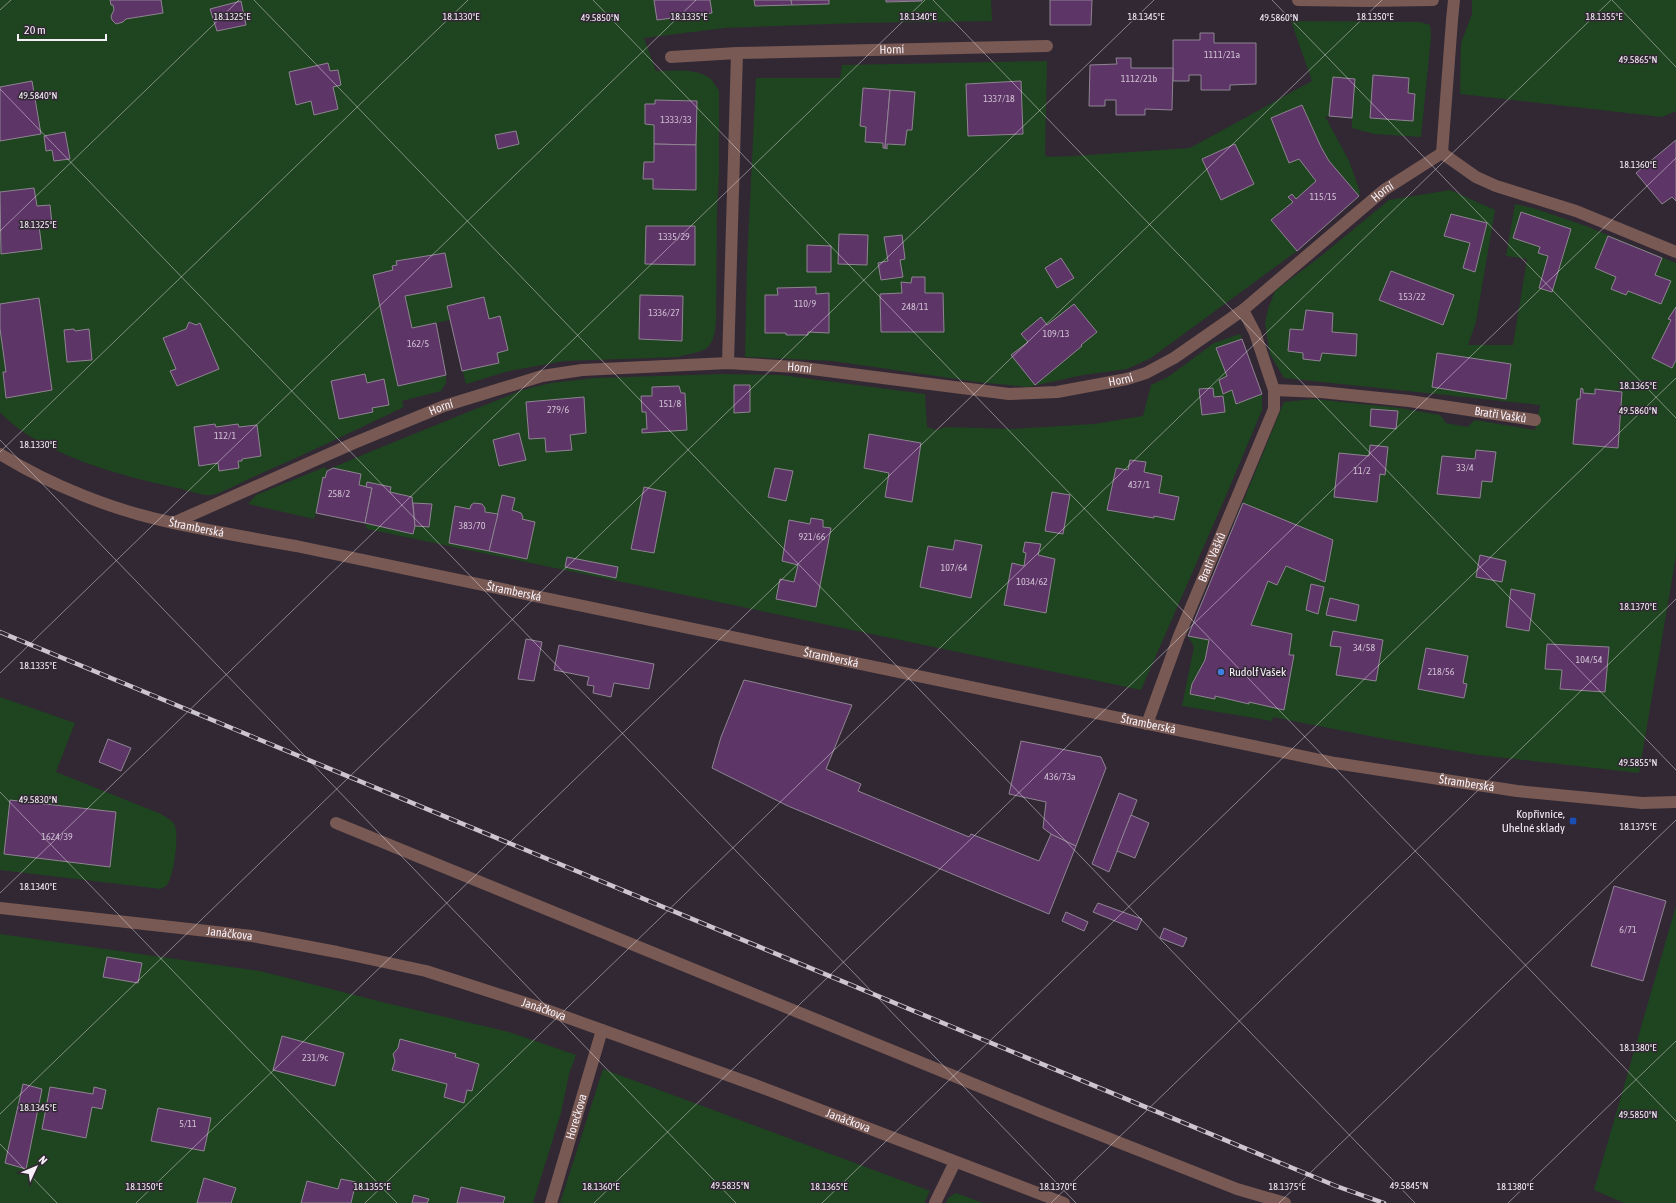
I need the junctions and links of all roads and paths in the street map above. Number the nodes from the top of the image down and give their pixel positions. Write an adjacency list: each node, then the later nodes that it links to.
1 (1298, 0): 2 (street)
2 (1433, 0)
3 (1454, 0): 7 (street)
4 (1047, 46): 5 (street, Horní)
5 (737, 53): 6 (street, Horní); 10 (street)
6 (671, 57)
7 (1442, 153): 8 (street); 9 (street, Horní)
8 (1676, 252)
9 (1243, 310): 10 (street, Horní); 11 (street, Bratří Vašků)
10 (728, 363): 14 (street, Horní)
11 (1274, 390): 12 (street, Bratří Vašků); 15 (street, Bratří Vašků)
12 (1535, 420)
13 (0, 454): 14 (street, Štramberská)
14 (173, 523): 15 (street, Štramberská)
15 (1147, 724): 16 (street, Štramberská)
16 (1676, 802)
17 (336, 823): 24 (street)
18 (0, 908): 19 (street, Janáčkova)
19 (602, 1030): 20 (street, Janáčkova); 21 (street, Horečkova)
20 (955, 1162): 22 (street); 23 (street, Janáčkova)
21 (551, 1203)
22 (935, 1203)
23 (1064, 1203)
24 (1285, 1203)

